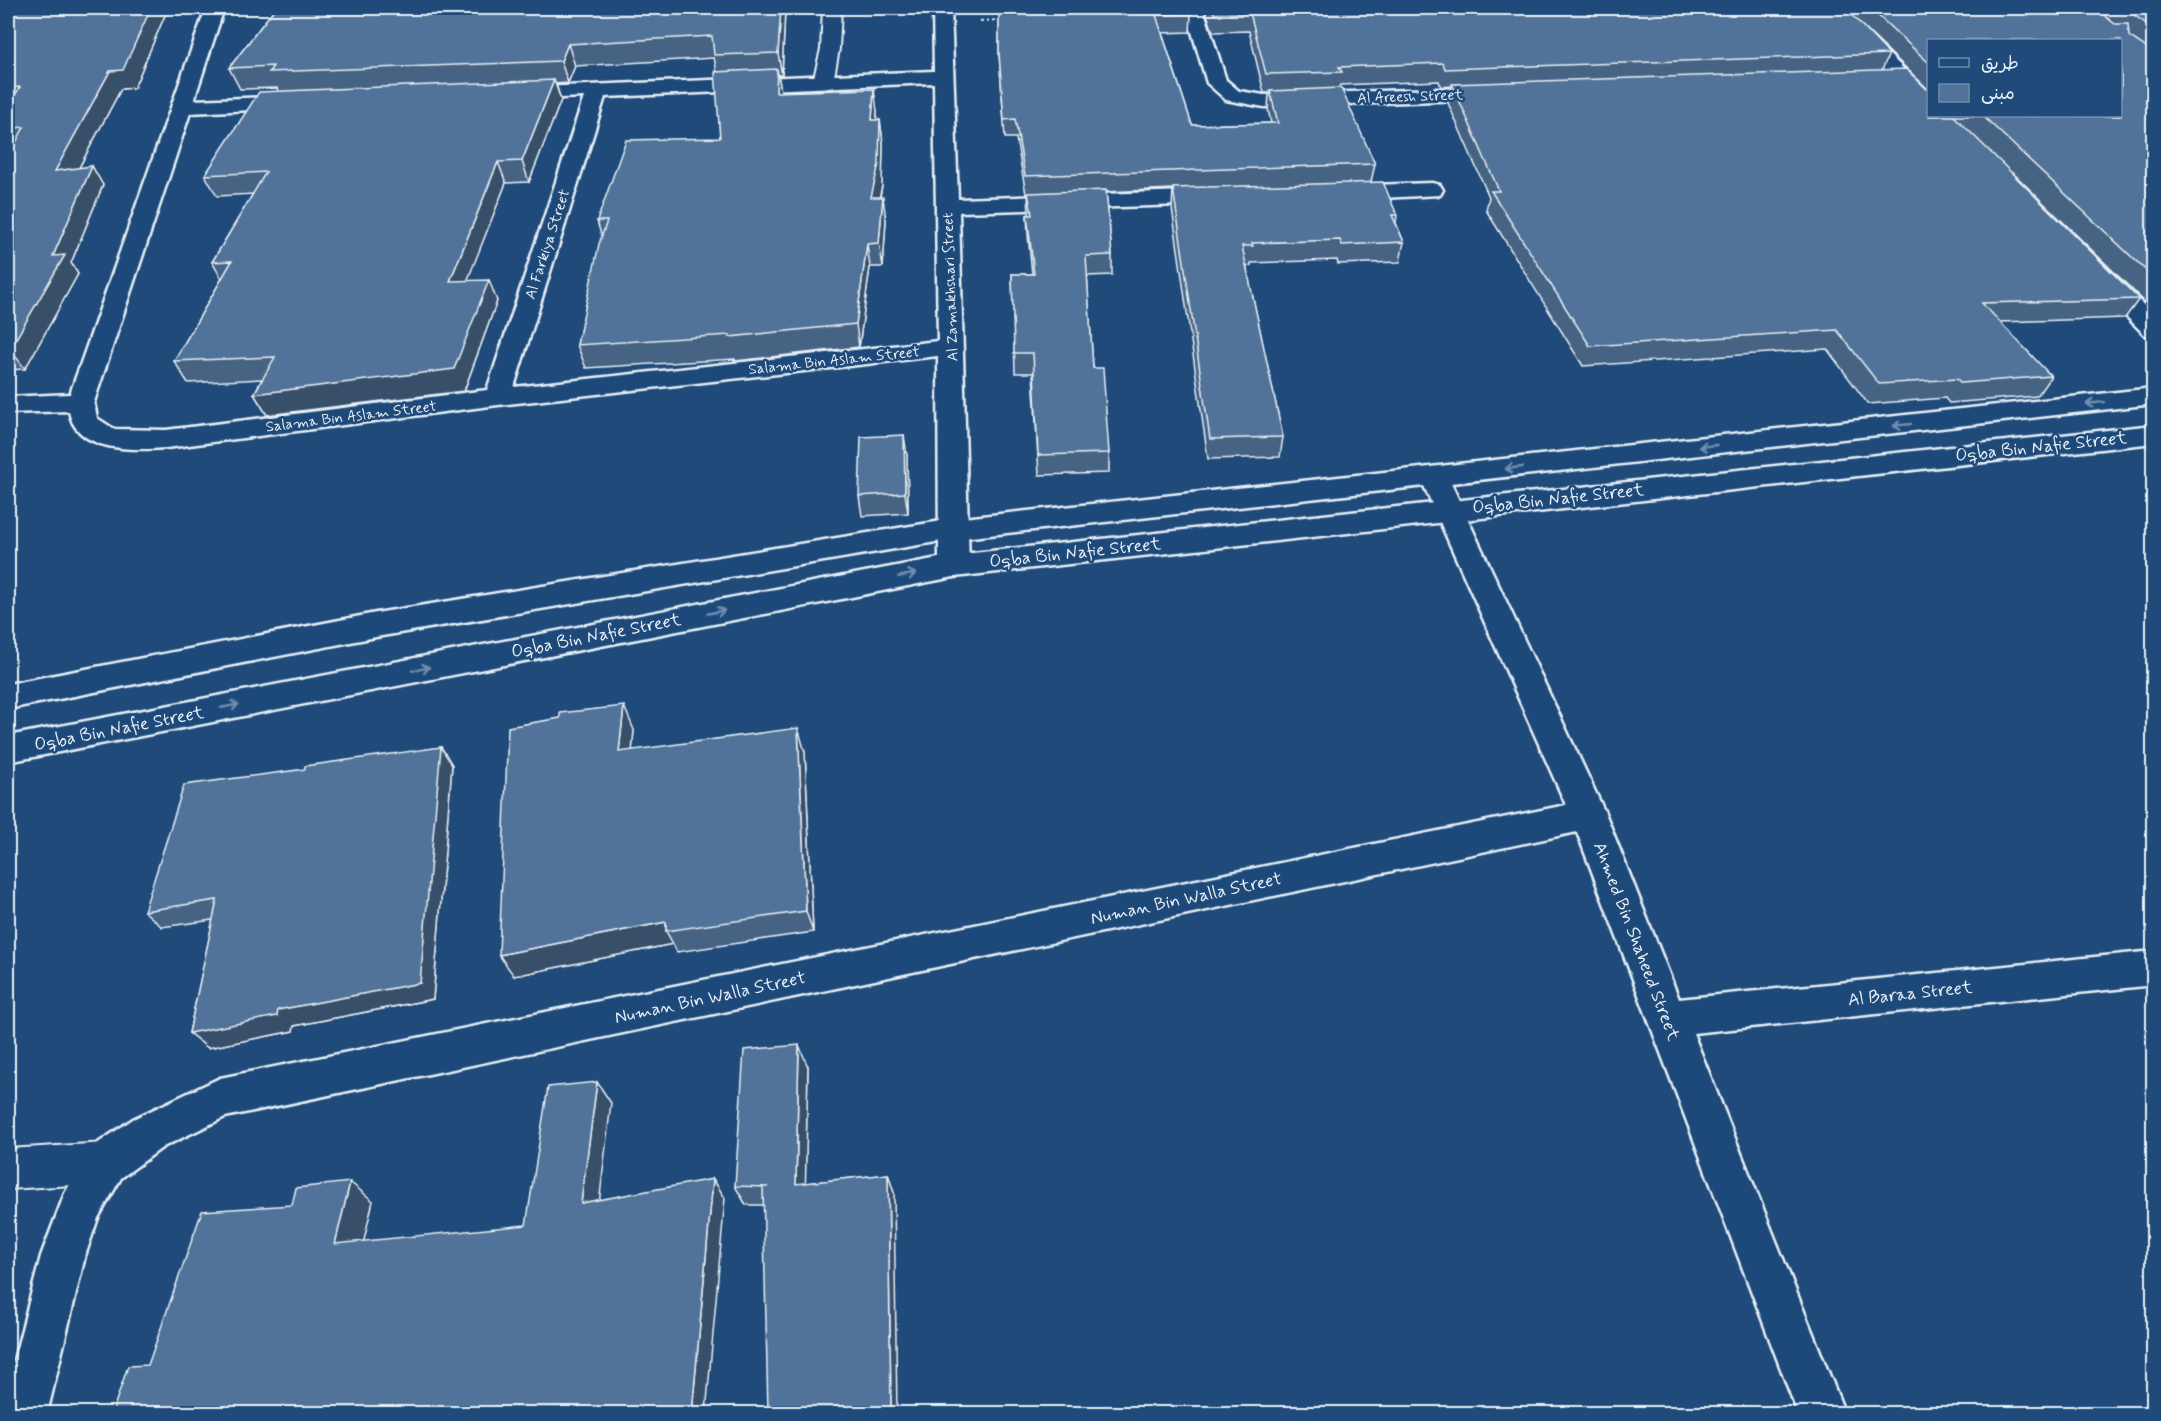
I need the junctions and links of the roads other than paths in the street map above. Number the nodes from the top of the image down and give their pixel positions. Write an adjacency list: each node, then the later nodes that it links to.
1 (215, 8): 15 (street)
2 (832, 8): 9 (lane)
3 (1194, 8): 11 (street, Al Areesh Street)
4 (1832, 8): 7 (street)
5 (942, 15): 6 (street, Al Zamakhshari Street)
6 (944, 77): 9 (street); 19 (street, Al Zamakhshari Street)
7 (1903, 79): 8 (street); 14 (street)
8 (1880, 80)
9 (823, 82): 10 (street)
10 (596, 91): 12 (street); 24 (street, Al Farkiya Street)
11 (1513, 93)
12 (501, 94)
13 (311, 102): 15 (street)
14 (1927, 102)
15 (180, 107): 25 (street)
16 (1432, 190): 17 (street)
17 (1325, 194)
18 (1241, 196): 19 (street)
19 (947, 206): 22 (street, Al Zamakhshari Street)
20 (2087, 263): 21 (street)
21 (2154, 330)
22 (951, 347): 24 (street, Salama Bin Aslam Street); 29 (street, Al Zamakhshari Street)
23 (2154, 396): 28 (street, Oqba Bin Nafie Street, one-way to 28)
24 (498, 397): 25 (street, Salama Bin Aslam Street)
25 (81, 402): 26 (street)
26 (8, 405)
27 (2154, 434): 28 (street, Oqba Bin Nafie Street)
28 (1441, 493): 29 (street, Oqba Bin Nafie Street); 30 (street, Oqba Bin Nafie Street); 33 (street, Ahmed Bin Shaheed Street)
29 (954, 529): 30 (street, Al Zamakhshari Street); 31 (street, Oqba Bin Nafie Street)
30 (954, 566): 32 (street, Oqba Bin Nafie Street, one-way to 30)
31 (8, 697)
32 (8, 749)
33 (1588, 815): 35 (street, Ahmed Bin Shaheed Street); 36 (street, Numan Bin Walla Street)
34 (2154, 968): 35 (street, Al Baraa Street)
35 (1667, 1018): 39 (street, Ahmed Bin Shaheed Street)
36 (106, 1163): 37 (lane); 38 (street, Numan Bin Walla Street)
37 (8, 1169)
38 (23, 1413)
39 (1821, 1413)

